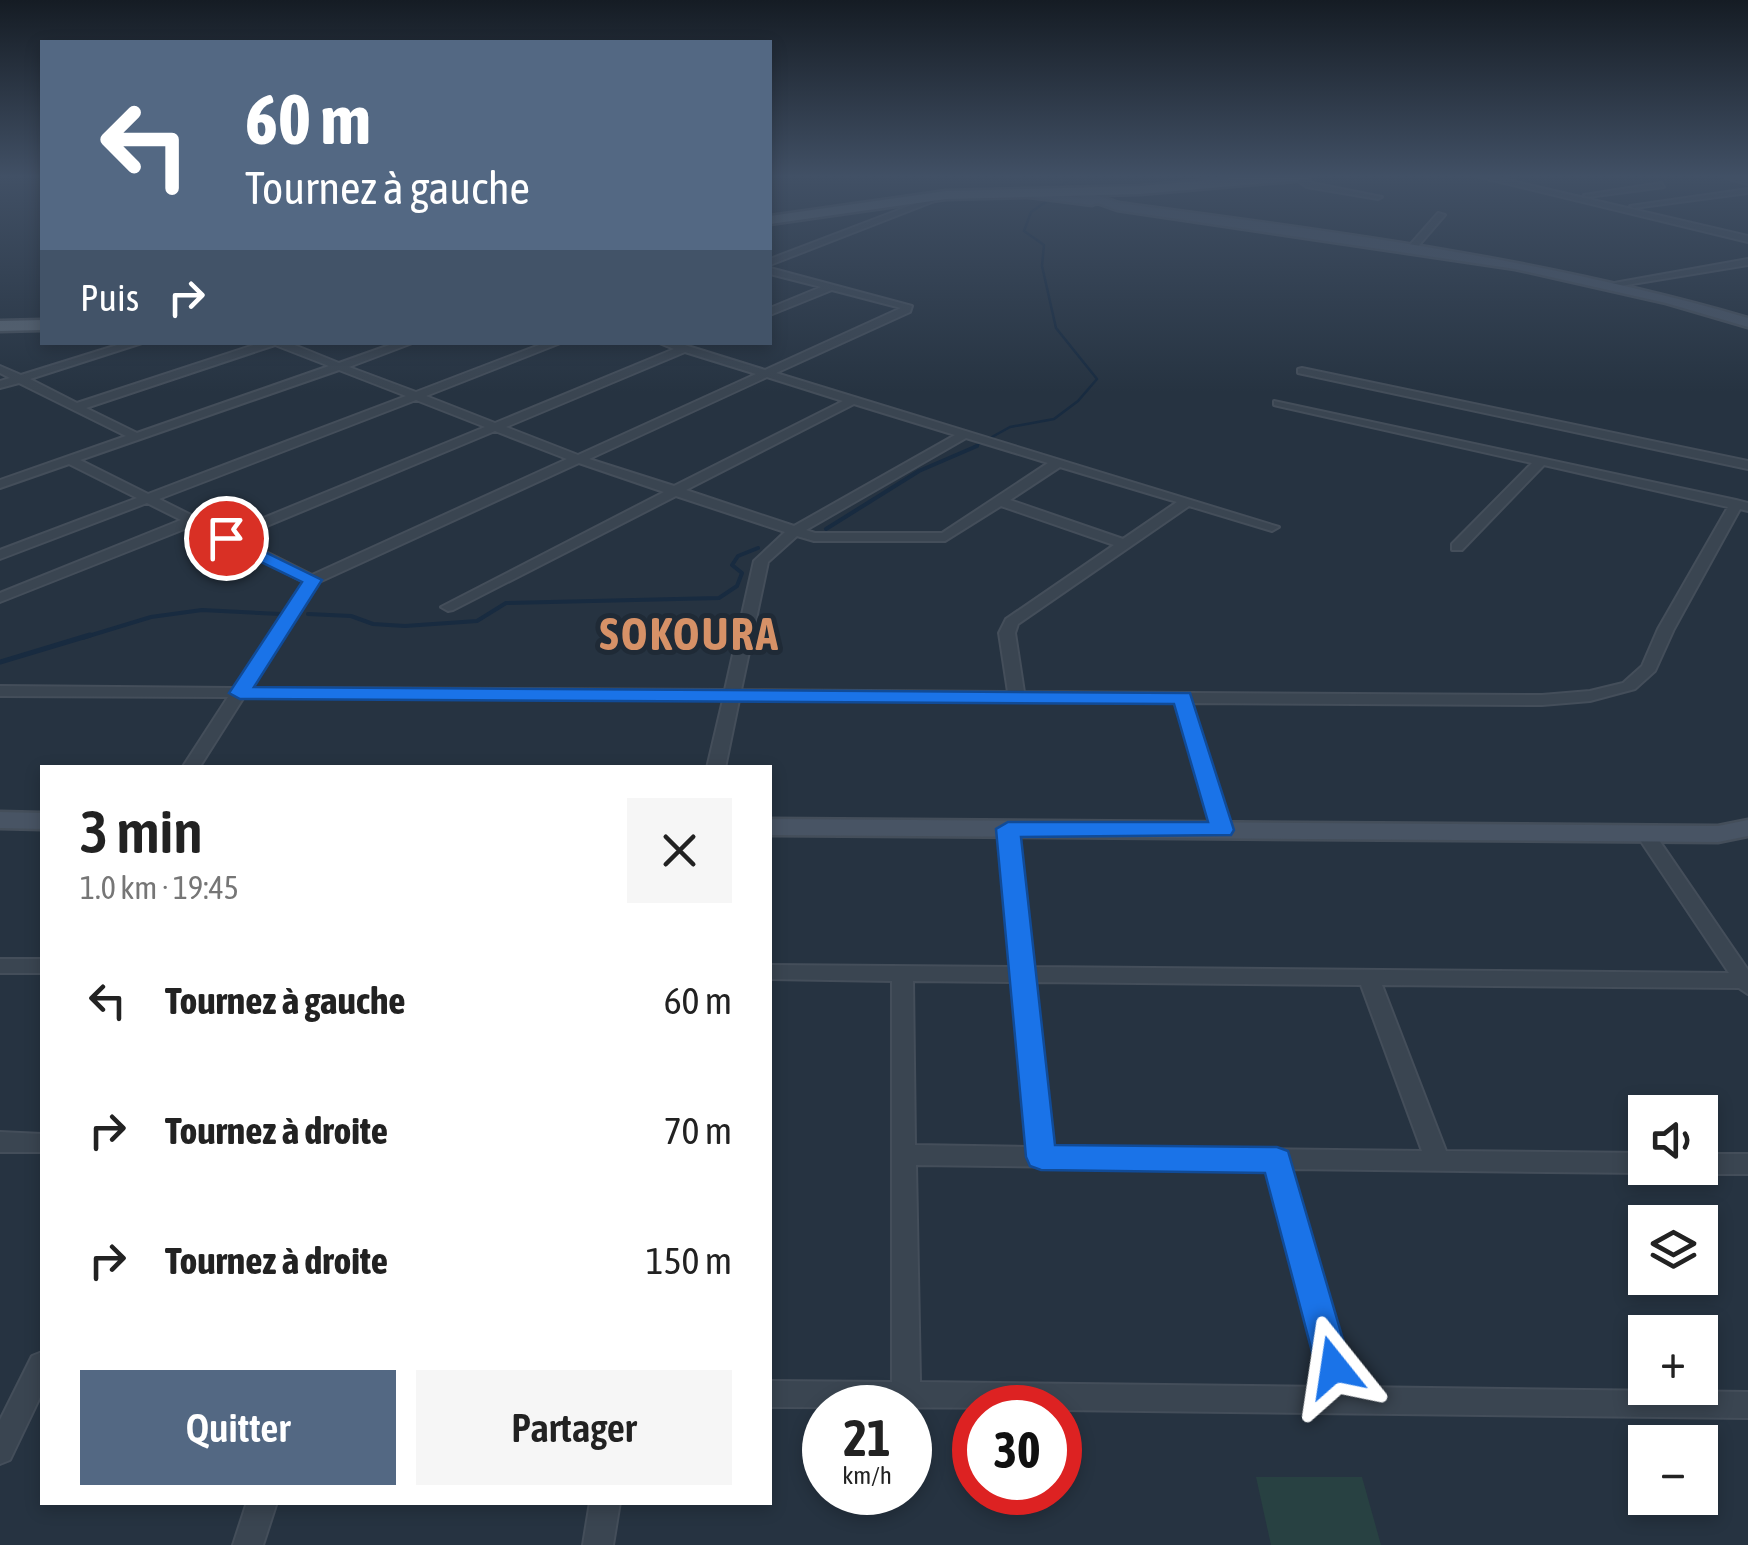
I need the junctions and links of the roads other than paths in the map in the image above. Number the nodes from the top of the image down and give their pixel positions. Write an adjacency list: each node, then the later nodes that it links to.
1 (807, 248): 4 (street)
2 (1405, 248): 3 (street)
3 (1411, 249): 7 (street)
4 (772, 261)
5 (1748, 262): 7 (street)
6 (772, 271): 8 (street)
7 (1608, 285): 10 (street)
8 (833, 286): 9 (street); 24 (street)
9 (772, 311)
10 (1748, 323)
11 (40, 325): 12 (main road)
12 (0, 326)
13 (130, 345): 25 (street)
14 (266, 345): 30 (street)
15 (282, 345): 21 (street)
16 (402, 345): 21 (street)
17 (550, 345): 27 (street)
18 (671, 345): 20 (street)
19 (692, 345): 20 (street)
20 (683, 349): 24 (street); 31 (street)
21 (339, 368): 27 (street); 33 (street)
22 (0, 369): 25 (street)
23 (1302, 371): 38 (street)
24 (766, 374): 28 (street); 34 (street)
25 (21, 378): 26 (street); 30 (street)
26 (0, 385)
27 (414, 397): 31 (street); 41 (street)
28 (853, 400): 32 (street); 40 (street)
29 (1278, 403): 36 (street)
30 (77, 407): 33 (street)
31 (493, 427): 34 (street); 48 (street)
32 (964, 434): 37 (street); 47 (street)
33 (136, 437): 35 (street)
34 (578, 459): 40 (street); 52 (street)
35 (70, 460): 39 (street); 41 (street)
36 (1541, 460): 44 (street); 50 (street)
37 (1057, 463): 42 (street); 43 (street)
38 (1748, 465)
39 (2, 482)
40 (672, 490): 47 (street); 54 (street)
41 (147, 498): 45 (street); 51 (street)
42 (1001, 500): 47 (street); 49 (street)
43 (1187, 501): 46 (street); 49 (street)
44 (1742, 505): 59 (street)
45 (192, 521): 48 (street); 53 (street)
46 (1272, 527)
47 (794, 532): 57 (street)
48 (226, 538): 52 (street)
49 (1122, 543): 58 (street)
50 (1457, 546)
51 (0, 555)
52 (312, 580): 56 (street)
53 (0, 598)
54 (448, 606)
55 (0, 690): 56 (street)
56 (240, 693): 57 (street); 60 (street)
57 (729, 696): 58 (street); 61 (street)
58 (1017, 697): 59 (street)
59 (1182, 698): 67 (street)
60 (192, 765)
61 (717, 765)
62 (0, 820): 63 (street)
63 (40, 821)
64 (772, 827): 66 (street)
65 (1748, 828): 68 (street)
66 (1008, 829): 67 (street); 73 (street)
67 (1222, 830): 68 (street)
68 (1645, 834): 75 (street)
69 (0, 966): 70 (street)
70 (40, 966)
71 (772, 972): 72 (street)
72 (902, 974): 73 (street); 78 (street)
73 (1022, 975): 74 (street); 79 (street)
74 (1369, 978): 75 (street); 81 (street)
75 (1746, 984)
76 (0, 1142): 77 (street)
77 (40, 1143)
78 (903, 1156): 79 (street); 86 (street)
79 (1041, 1157): 80 (street)
80 (1277, 1160): 81 (street); 90 (street)
81 (1437, 1160): 82 (street)
82 (1628, 1163)
83 (1718, 1164): 84 (street)
84 (1748, 1164)
85 (40, 1369): 92 (street)
86 (906, 1385)
87 (772, 1394): 88 (street)
88 (802, 1395)
89 (932, 1397): 90 (street)
90 (1343, 1402): 91 (street)
91 (1748, 1405)
92 (0, 1450)
93 (261, 1505): 95 (street)
94 (605, 1505): 96 (street)
95 (248, 1545)
96 (598, 1545)

